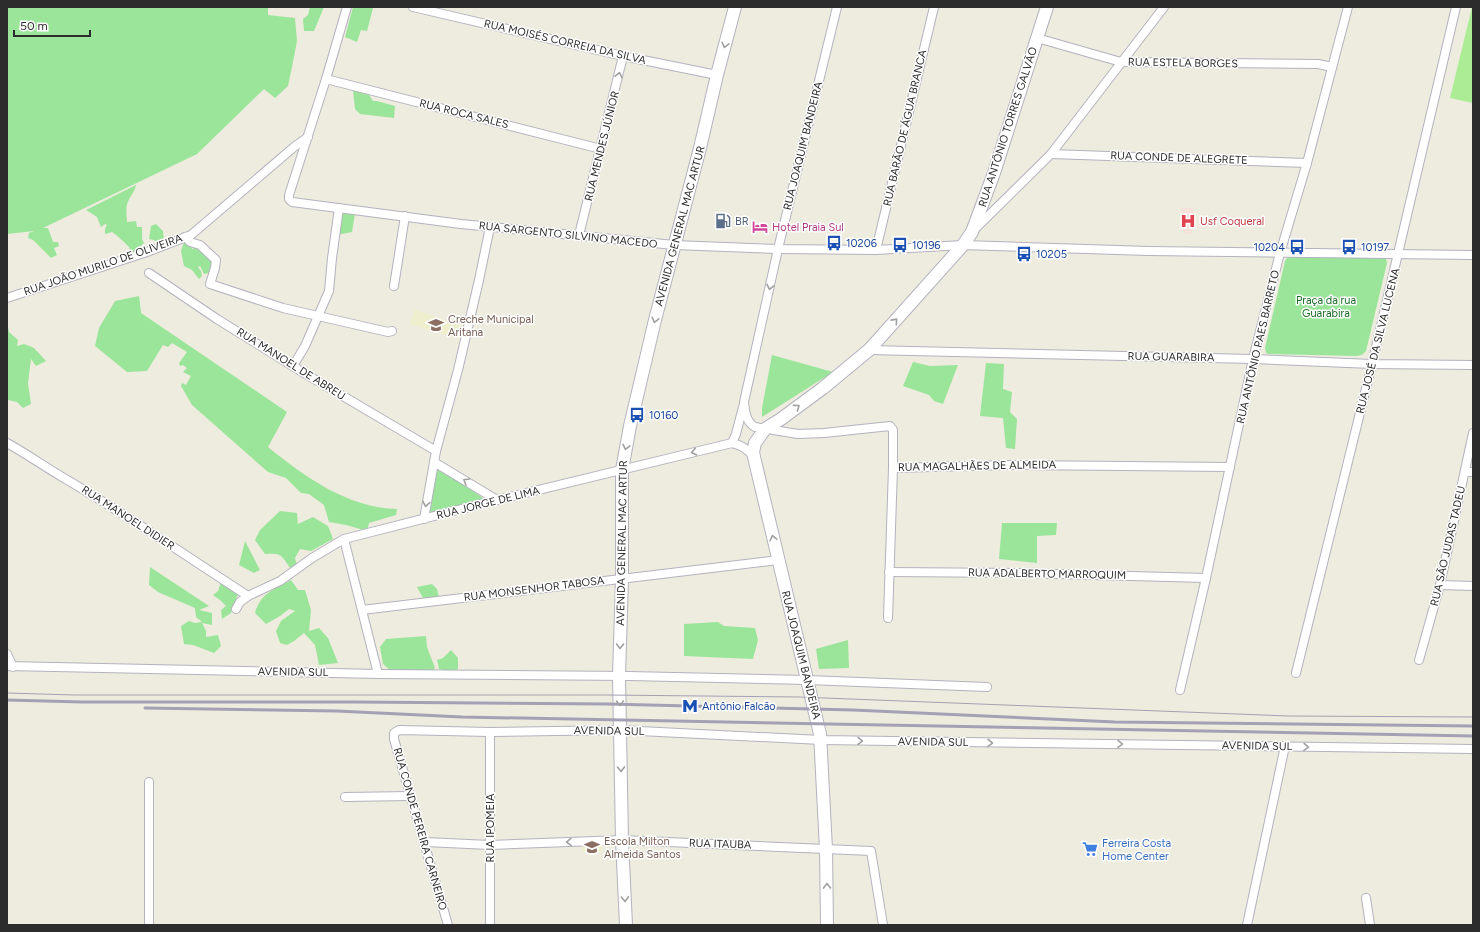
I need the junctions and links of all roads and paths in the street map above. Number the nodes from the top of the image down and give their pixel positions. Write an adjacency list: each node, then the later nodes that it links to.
1 (347, 7): 15 (street)
2 (413, 7): 11 (street, RUA MOISÉS CORREIA DA SILVA)
3 (735, 7): 14 (main road, AVENIDA GENERAL MAC ARTUR, one-way to 14)
4 (837, 7): 28 (street, RUA JOAQUIM BANDEIRA)
5 (934, 7): 29 (street, RUA BARÃO DE ÁGUA BRANCA)
6 (1048, 7): 10 (main road, RUA ANTÔNIO TORRES GALVÃO)
7 (1164, 7): 12 (street)
8 (1348, 7): 13 (street, RUA ANTÔNIO PAES BARRETO)
9 (1456, 7): 31 (street, RUA JOSÉ DA SILVA LUCENA)
10 (1037, 38): 12 (street, RUA ESTELA BORGES); 23 (main road, RUA ANTÔNIO TORRES GALVÃO)
11 (623, 56): 14 (street, RUA MOISÉS CORREIA DA SILVA); 17 (street, RUA MENDES JÚNIOR, one-way to 11)
12 (1121, 62): 13 (street, RUA ESTELA BORGES); 18 (street)
13 (1332, 67): 19 (street, RUA ANTÔNIO PAES BARRETO)
14 (717, 75): 26 (main road, AVENIDA GENERAL MAC ARTUR)
15 (326, 79): 16 (street); 17 (street, RUA ROCA SALES)
16 (308, 137): 20 (street, RUA SARGENTO SILVINO MACEDO); 25 (street, RUA JOÃO MURILO DE OLIVEIRA)
17 (601, 149): 24 (street, RUA MENDES JÚNIOR)
18 (1051, 154): 19 (street, RUA CONDE DE ALEGRETE); 23 (street)
19 (1306, 163): 30 (street, RUA ANTÔNIO PAES BARRETO)
20 (339, 208): 21 (street, RUA SARGENTO SILVINO MACEDO); 36 (street)
21 (405, 216): 22 (street, RUA SARGENTO SILVINO MACEDO); 34 (street)
22 (490, 227): 24 (street, RUA SARGENTO SILVINO MACEDO); 48 (street)
23 (972, 232): 27 (main road, RUA ANTÔNIO TORRES GALVÃO)
24 (579, 236): 26 (street, RUA SARGENTO SILVINO MACEDO)
25 (185, 237): 35 (street, RUA JOÃO MURILO DE OLIVEIRA); 36 (street)
26 (674, 245): 28 (street, RUA SARGENTO SILVINO MACEDO); 53 (main road, AVENIDA GENERAL MAC ARTUR, one-way to 53)
27 (963, 245): 29 (street, RUA SARGENTO SILVINO MACEDO); 30 (street, RUA SARGENTO SILVINO MACEDO); 38 (main road, RUA ANTÔNIO TORRES GALVÃO, one-way to 27)
28 (778, 249): 29 (street, RUA SARGENTO SILVINO MACEDO); 43 (street, RUA JOAQUIM BANDEIRA, one-way to 43)
29 (876, 250)
30 (1280, 252): 31 (street, RUA SARGENTO SILVINO MACEDO); 39 (street, RUA ANTÔNIO PAES BARRETO)
31 (1399, 254): 32 (street, RUA SARGENTO SILVINO MACEDO); 40 (street, RUA JOSÉ DA SILVA LUCENA)
32 (1473, 255)
33 (149, 273): 42 (street, RUA MANOEL DE ABREU)
34 (394, 286)
35 (7, 298)
36 (319, 316): 37 (street); 42 (street)
37 (392, 331)
38 (869, 350): 39 (street, RUA GUARABIRA); 44 (main road, RUA ANTÔNIO TORRES GALVÃO, one-way to 38)
39 (1254, 359): 40 (street, RUA GUARABIRA); 51 (street, RUA ANTÔNIO PAES BARRETO)
40 (1372, 364): 41 (street, RUA GUARABIRA); 71 (street, RUA JOSÉ DA SILVA LUCENA)
41 (1473, 365)
42 (293, 366): 48 (street, RUA MANOEL DE ABREU)
43 (744, 402): 44 (street, RUA JOAQUIM BANDEIRA); 46 (street, RUA JOAQUIM BANDEIRA)
44 (765, 429): 49 (main road, RUA JOAQUIM BANDEIRA); 52 (street, RUA MAGALHÃES DE ALMEIDA)
45 (1473, 433): 54 (street, RUA SÃO JUDAS TADEU)
46 (732, 442): 49 (street); 53 (street, RUA JORGE DE LIMA, one-way to 53)
47 (7, 443): 64 (street, RUA MANOEL DIDIER)
48 (436, 451): 50 (street)
49 (754, 457): 58 (main road, RUA JOAQUIM BANDEIRA, one-way to 49)
50 (434, 462): 55 (street, one-way to 50); 56 (street, one-way to 56)
51 (1230, 467): 52 (street, RUA MAGALHÃES DE ALMEIDA); 60 (street, RUA ANTÔNIO PAES BARRETO)
52 (893, 468): 59 (street)
53 (622, 470): 55 (street, RUA JORGE DE LIMA); 61 (main road, AVENIDA GENERAL MAC ARTUR)
54 (1469, 472): 62 (street, RUA SÃO JUDAS TADEU)
55 (497, 500): 56 (street, RUA JORGE DE LIMA)
56 (424, 519): 57 (street, RUA JORGE DE LIMA)
57 (344, 539): 64 (street, RUA JORGE DE LIMA); 66 (street)
58 (778, 560): 61 (street, RUA MONSENHOR TABOSA); 74 (main road, RUA JOAQUIM BANDEIRA)
59 (889, 572): 60 (street, RUA ADALBERTO MARROQUIM); 67 (street)
60 (1206, 578): 76 (street, RUA ANTÔNIO PAES BARRETO)
61 (622, 579): 66 (street, RUA MONSENHOR TABOSA); 73 (main road, AVENIDA GENERAL MAC ARTUR, one-way to 73)
62 (1440, 585): 63 (street); 69 (street, RUA SÃO JUDAS TADEU)
63 (1473, 586)
64 (248, 596): 65 (street, RUA JORGE DE LIMA)
65 (236, 609)
66 (362, 610): 72 (street)
67 (888, 618)
68 (7, 654): 70 (street)
69 (1419, 660)
70 (10, 666): 72 (street, AVENIDA SUL)
71 (1296, 673)
72 (378, 674): 73 (street, AVENIDA SUL)
73 (619, 676): 74 (street, AVENIDA SUL); 77 (main road, AVENIDA GENERAL MAC ARTUR, one-way to 77)
74 (808, 680): 75 (street, AVENIDA SUL); 80 (main road, RUA JOAQUIM BANDEIRA)
75 (987, 687)
76 (1180, 690)
77 (620, 730): 78 (street, AVENIDA SUL); 80 (street, AVENIDA SUL); 86 (main road, AVENIDA GENERAL MAC ARTUR, one-way to 86)
78 (490, 732): 79 (street, AVENIDA SUL); 88 (street, RUA IPOMEIA)
79 (394, 733): 84 (street, RUA CONDE PEREIRA CARNEIRO)
80 (821, 740): 81 (street, AVENIDA SUL, one-way to 81); 89 (main road, RUA JOAQUIM BANDEIRA)
81 (1285, 746): 82 (street, AVENIDA SUL, one-way to 82); 97 (street)
82 (1473, 749)
83 (149, 782): 91 (street)
84 (411, 796): 85 (street); 87 (street, RUA CONDE PEREIRA CARNEIRO)
85 (345, 797)
86 (622, 840): 88 (street, RUA ITAUBA, one-way to 88); 89 (street, RUA ITAUBA); 94 (main road, AVENIDA GENERAL MAC ARTUR, one-way to 94)
87 (425, 842): 88 (street, RUA ITAUBA); 92 (street, RUA CONDE PEREIRA CARNEIRO)
88 (490, 844): 93 (street, RUA IPOMEIA)
89 (826, 849): 95 (main road, RUA JOAQUIM BANDEIRA, one-way to 89); 96 (street, RUA ITAUBA)
90 (1366, 898): 98 (street)
91 (149, 925)
92 (448, 925)
93 (490, 925)
94 (626, 925)
95 (827, 925)
96 (883, 925)
97 (1247, 925)
98 (1370, 925)

